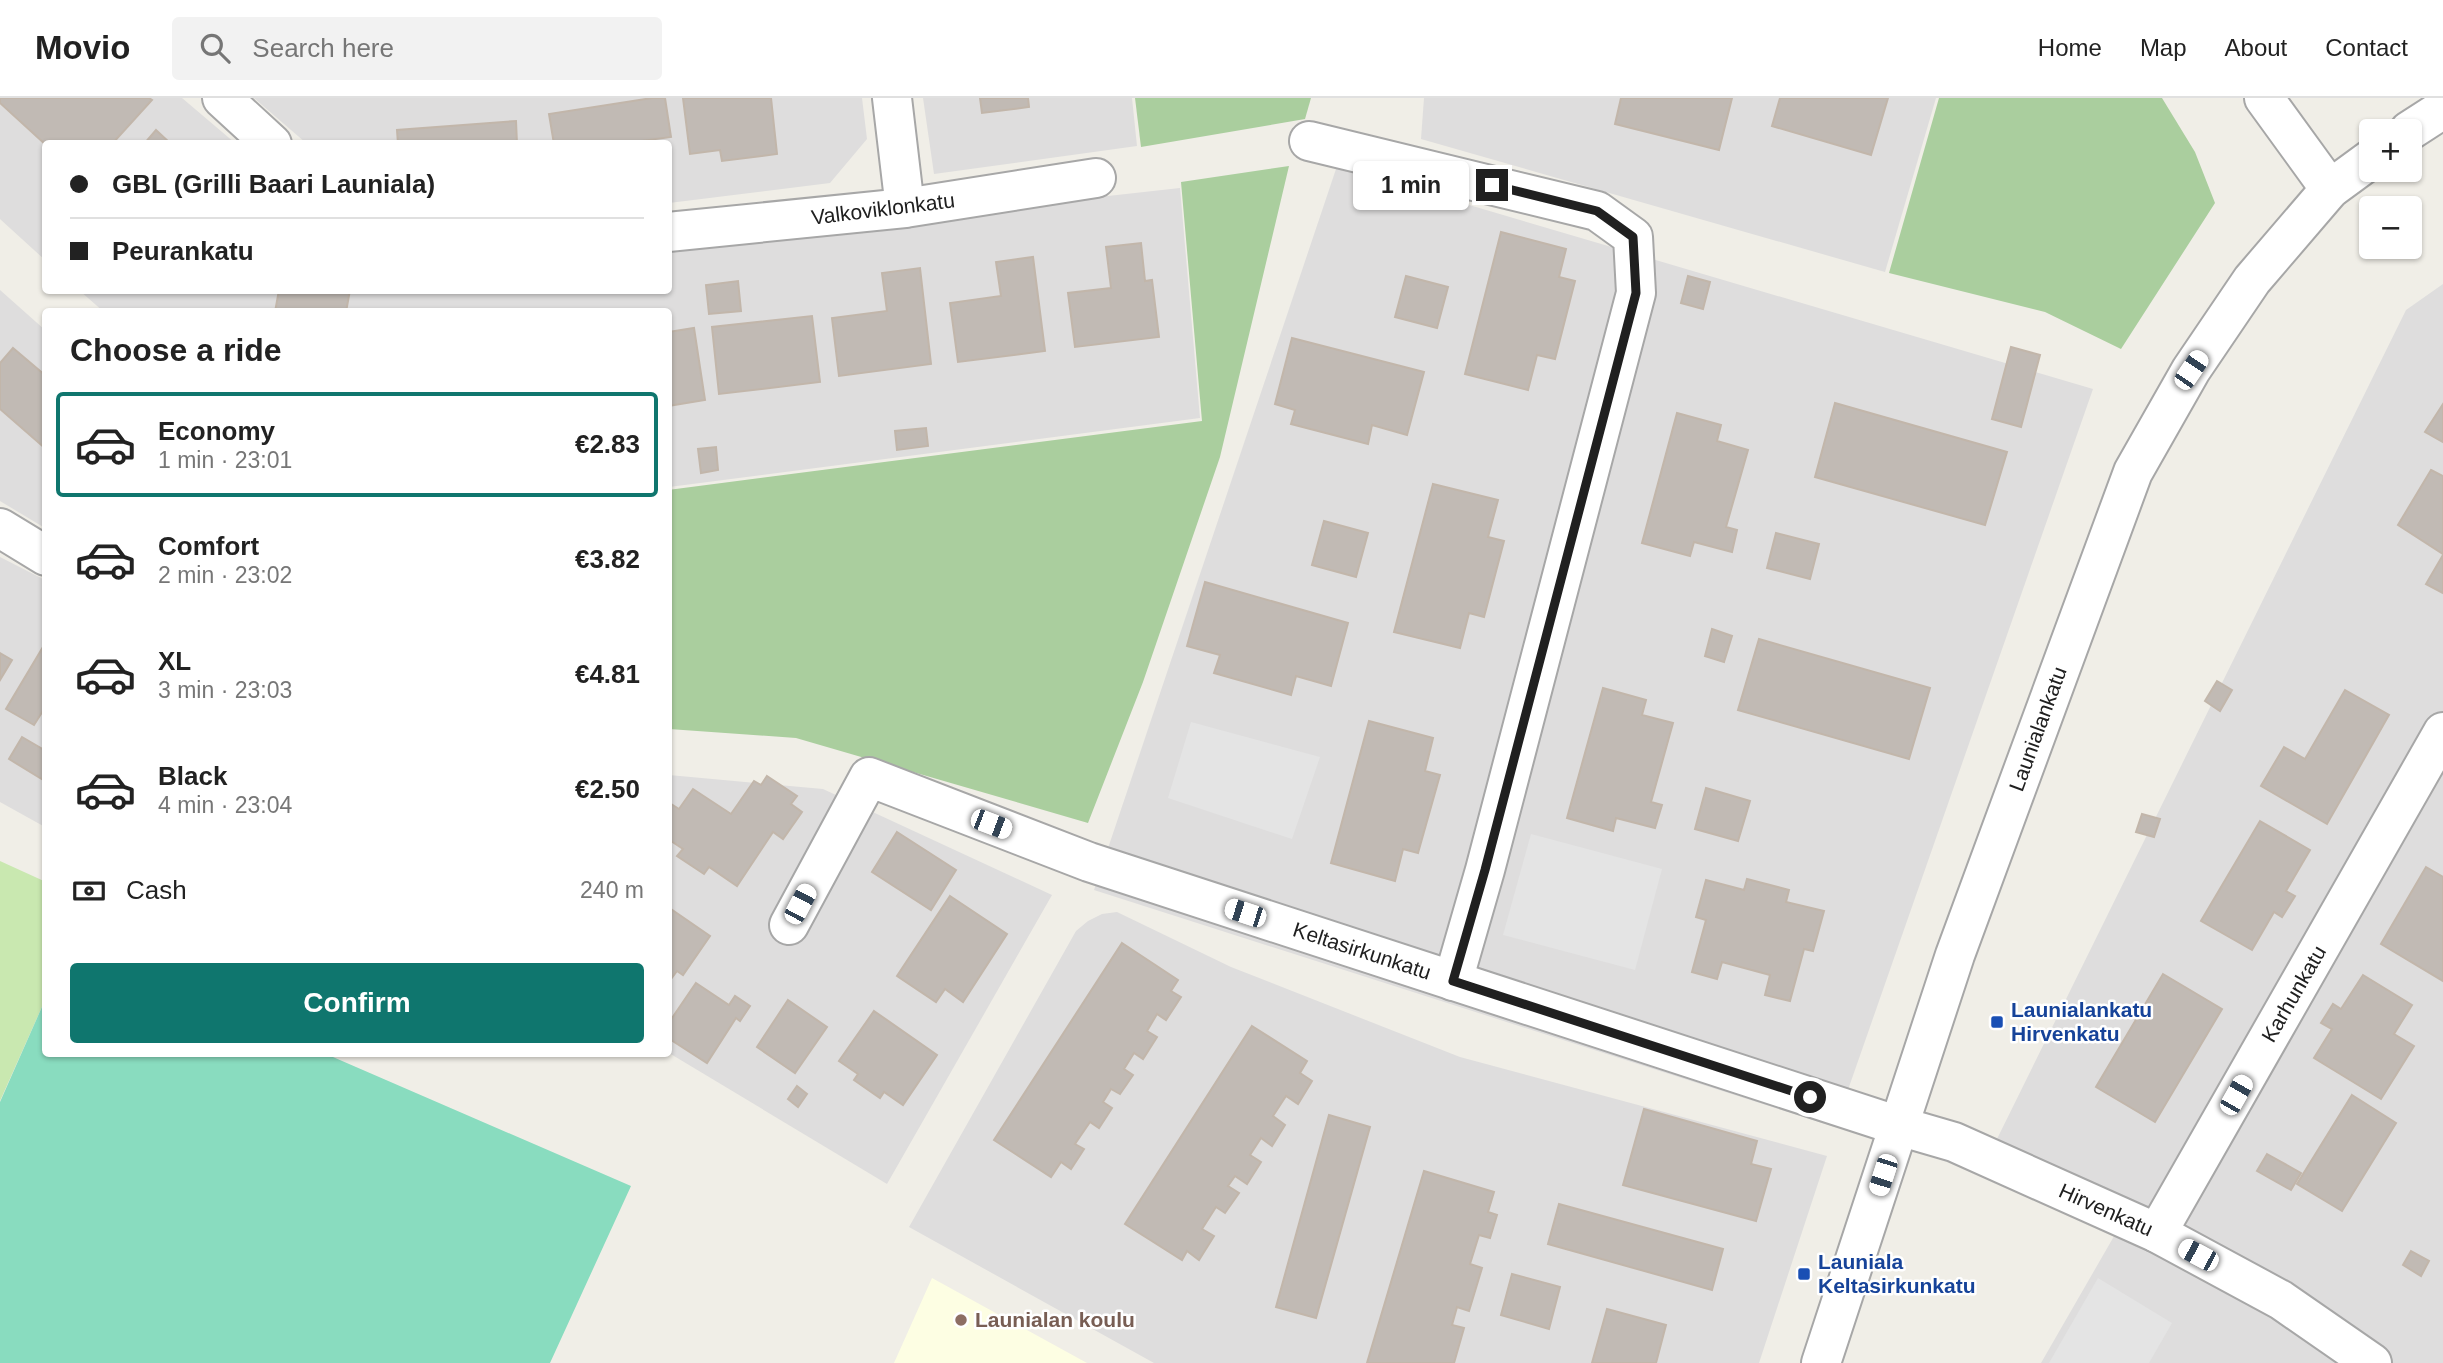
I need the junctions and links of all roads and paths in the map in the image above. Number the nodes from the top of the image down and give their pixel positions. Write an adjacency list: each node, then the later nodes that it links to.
1 (222, 98): 6 (street)
2 (892, 98): 11 (street)
3 (2264, 98): 10 (street)
4 (2443, 109): 5 (street)
5 (2422, 123)
6 (268, 140)
7 (1308, 141): 17 (street)
8 (2359, 168): 10 (street, Launialankatu)
9 (1096, 178): 11 (street, Valkoviklonkatu)
10 (2330, 189): 18 (street, Launialankatu)
11 (905, 208): 12 (street, Valkoviklonkatu)
12 (672, 232)
13 (0, 528): 14 (street)
14 (42, 554)
15 (2437, 744): 19 (street, Karhunkatu)
16 (789, 925): 17 (street, Keltasirkunkatu)
17 (1453, 981): 18 (street, Keltasirkunkatu)
18 (1899, 1126): 19 (street, Hirvenkatu); 20 (street, Launialankatu)
19 (2157, 1233): 21 (street, Hirvenkatu)
20 (1821, 1363)
21 (2372, 1363)

